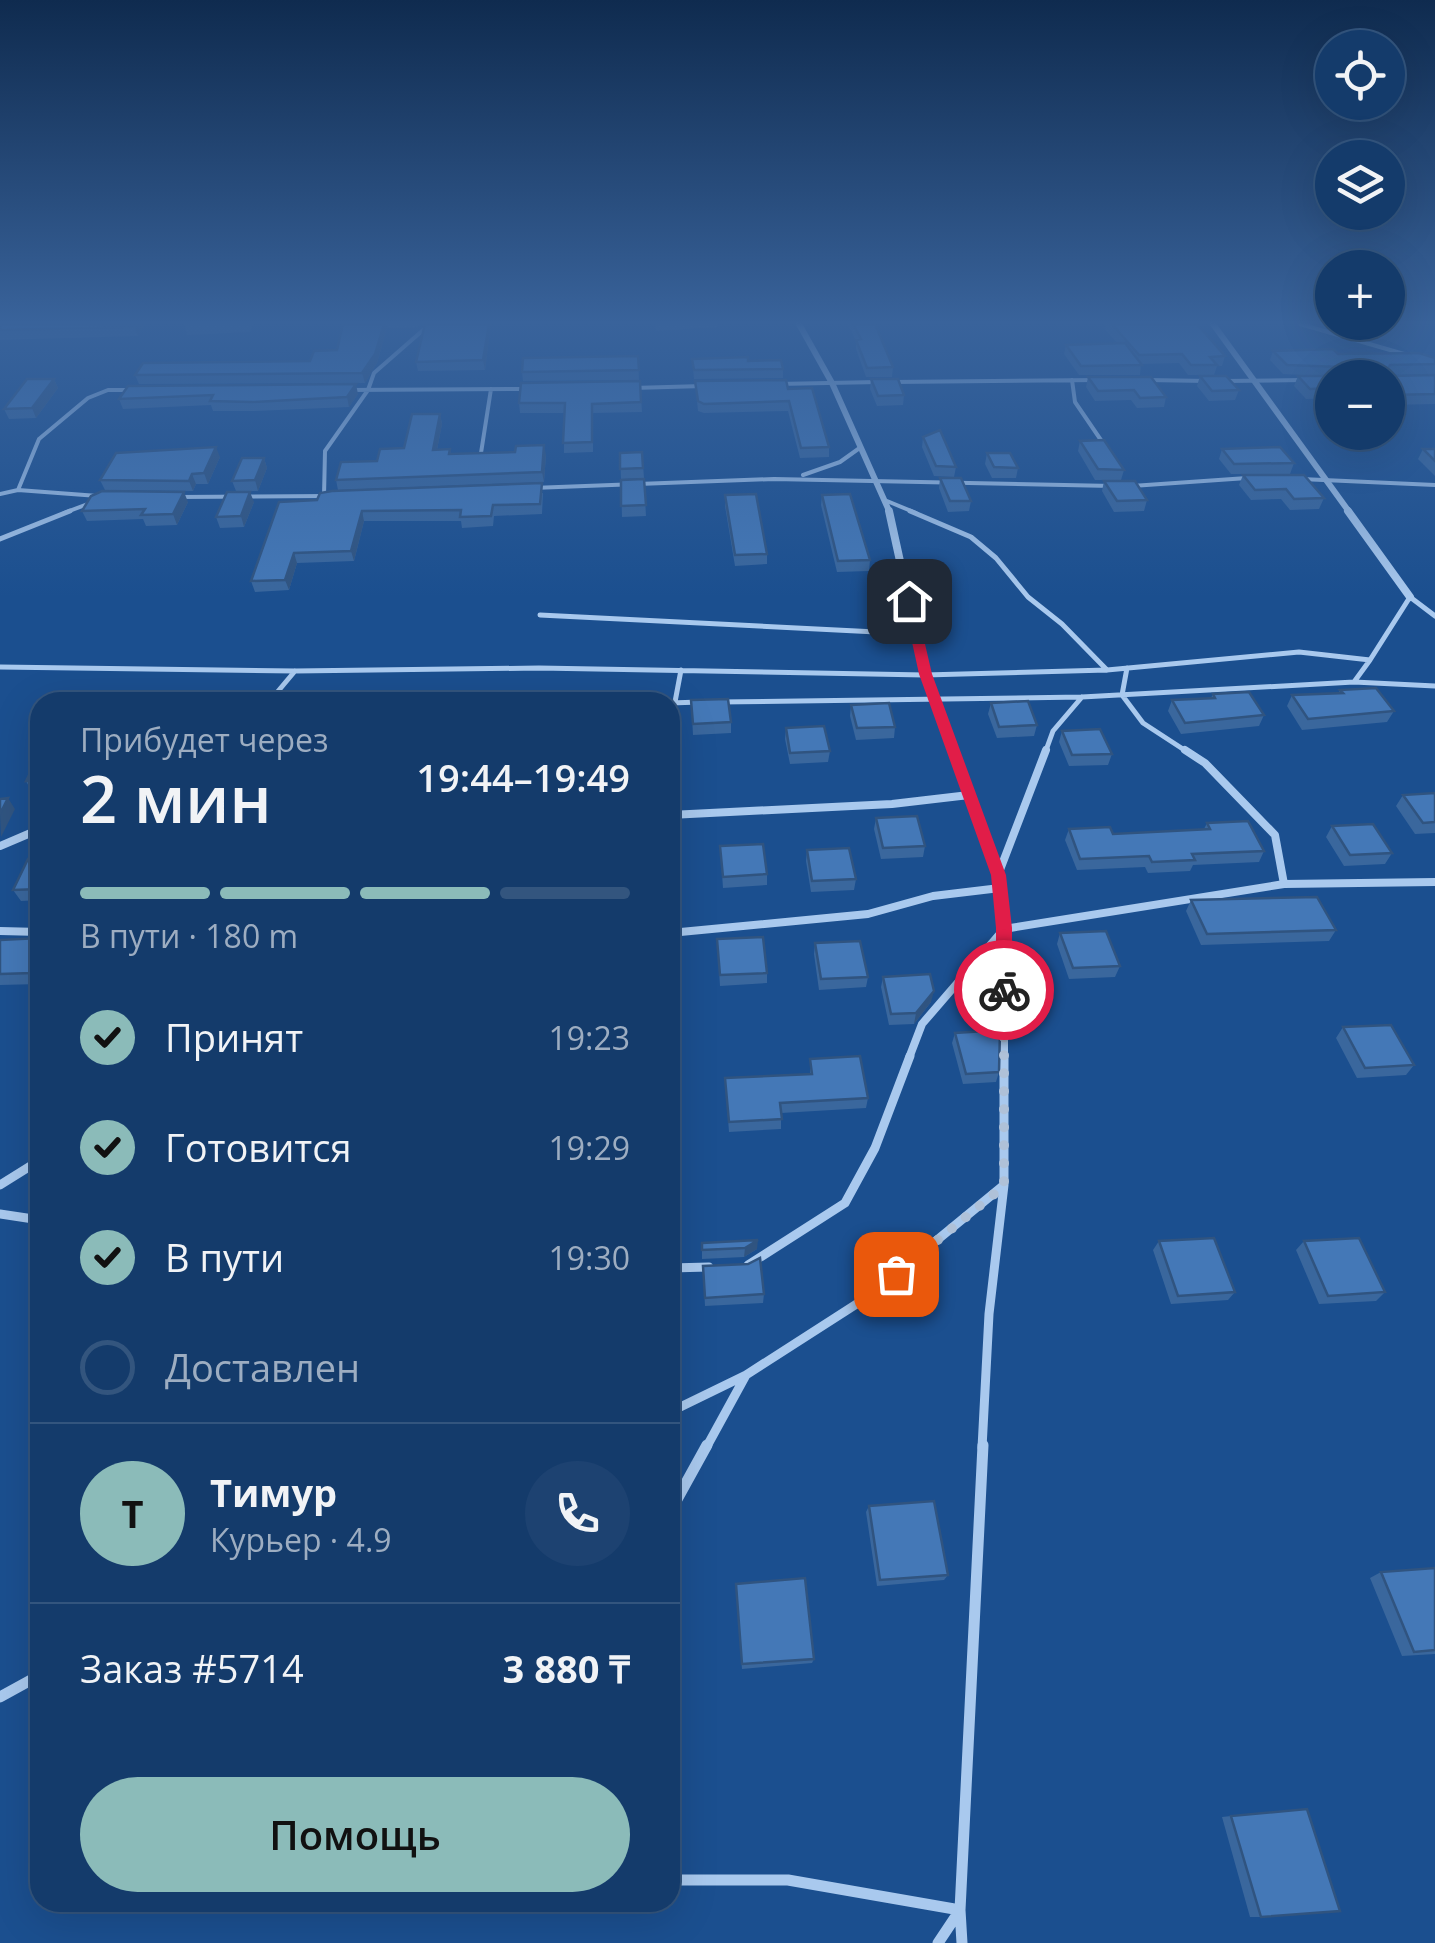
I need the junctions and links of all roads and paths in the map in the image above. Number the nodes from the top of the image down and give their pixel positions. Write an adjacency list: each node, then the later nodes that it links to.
1 (68, 415): 19 (lane)
2 (351, 415): 22 (lane)
3 (487, 415): 8 (lane)
4 (847, 415): 7 (street)
5 (1084, 415): 9 (lane)
6 (1280, 415): 14 (street)
7 (861, 446): 12 (lane); 15 (street)
8 (481, 453)
9 (1113, 458)
10 (1123, 472): 17 (lane)
11 (1257, 478): 17 (lane)
12 (774, 479): 15 (lane); 18 (lane)
13 (1292, 479): 14 (lane)
14 (1326, 480): 16 (lane); 26 (street)
15 (878, 484): 17 (lane); 24 (street)
16 (1435, 485)
17 (1132, 486)
18 (519, 488)
19 (18, 490): 20 (lane); 25 (lane)
20 (0, 494)
21 (343, 495): 22 (lane)
22 (324, 496): 23 (lane)
23 (168, 497)
24 (887, 501): 29 (street); 35 (lane)
25 (0, 539)
26 (1410, 596): 28 (lane); 30 (lane)
27 (540, 615): 29 (lane)
28 (1435, 616)
29 (916, 634): 36 (street)
30 (1370, 660): 32 (lane); 37 (lane)
31 (0, 667): 33 (lane)
32 (1128, 668): 35 (lane); 41 (lane)
33 (294, 670): 34 (lane); 39 (lane)
34 (681, 670): 36 (lane); 40 (lane)
35 (1107, 670): 36 (lane)
36 (925, 674): 42 (lane)
37 (1354, 682): 38 (lane); 41 (lane)
38 (1435, 686)
39 (277, 692)
40 (675, 692)
41 (1122, 695): 43 (lane); 51 (lane)
42 (934, 697): 43 (lane); 44 (lane); 45 (lane)
43 (1082, 698): 49 (lane)
44 (680, 702)
45 (969, 795): 46 (lane); 49 (lane)
46 (680, 814)
47 (30, 833): 48 (lane)
48 (0, 846)
49 (998, 875): 52 (lane)
50 (1435, 882): 51 (lane)
51 (1284, 884): 53 (lane)
52 (1000, 888): 53 (lane); 56 (lane)
53 (1004, 928): 59 (lane); 62 (lane)
54 (0, 931): 55 (lane)
55 (30, 932)
56 (680, 932)
57 (30, 1166): 58 (lane)
58 (0, 1185)
59 (1004, 1186): 63 (lane); 69 (lane)
60 (0, 1214): 61 (lane)
61 (30, 1218)
62 (680, 1268)
63 (746, 1375): 64 (lane); 65 (lane)
64 (680, 1407)
65 (680, 1494)
66 (30, 1680): 67 (lane)
67 (0, 1697)
68 (680, 1880): 69 (lane)
69 (960, 1910): 70 (lane); 71 (lane)
70 (938, 1943)
71 (962, 1943)

